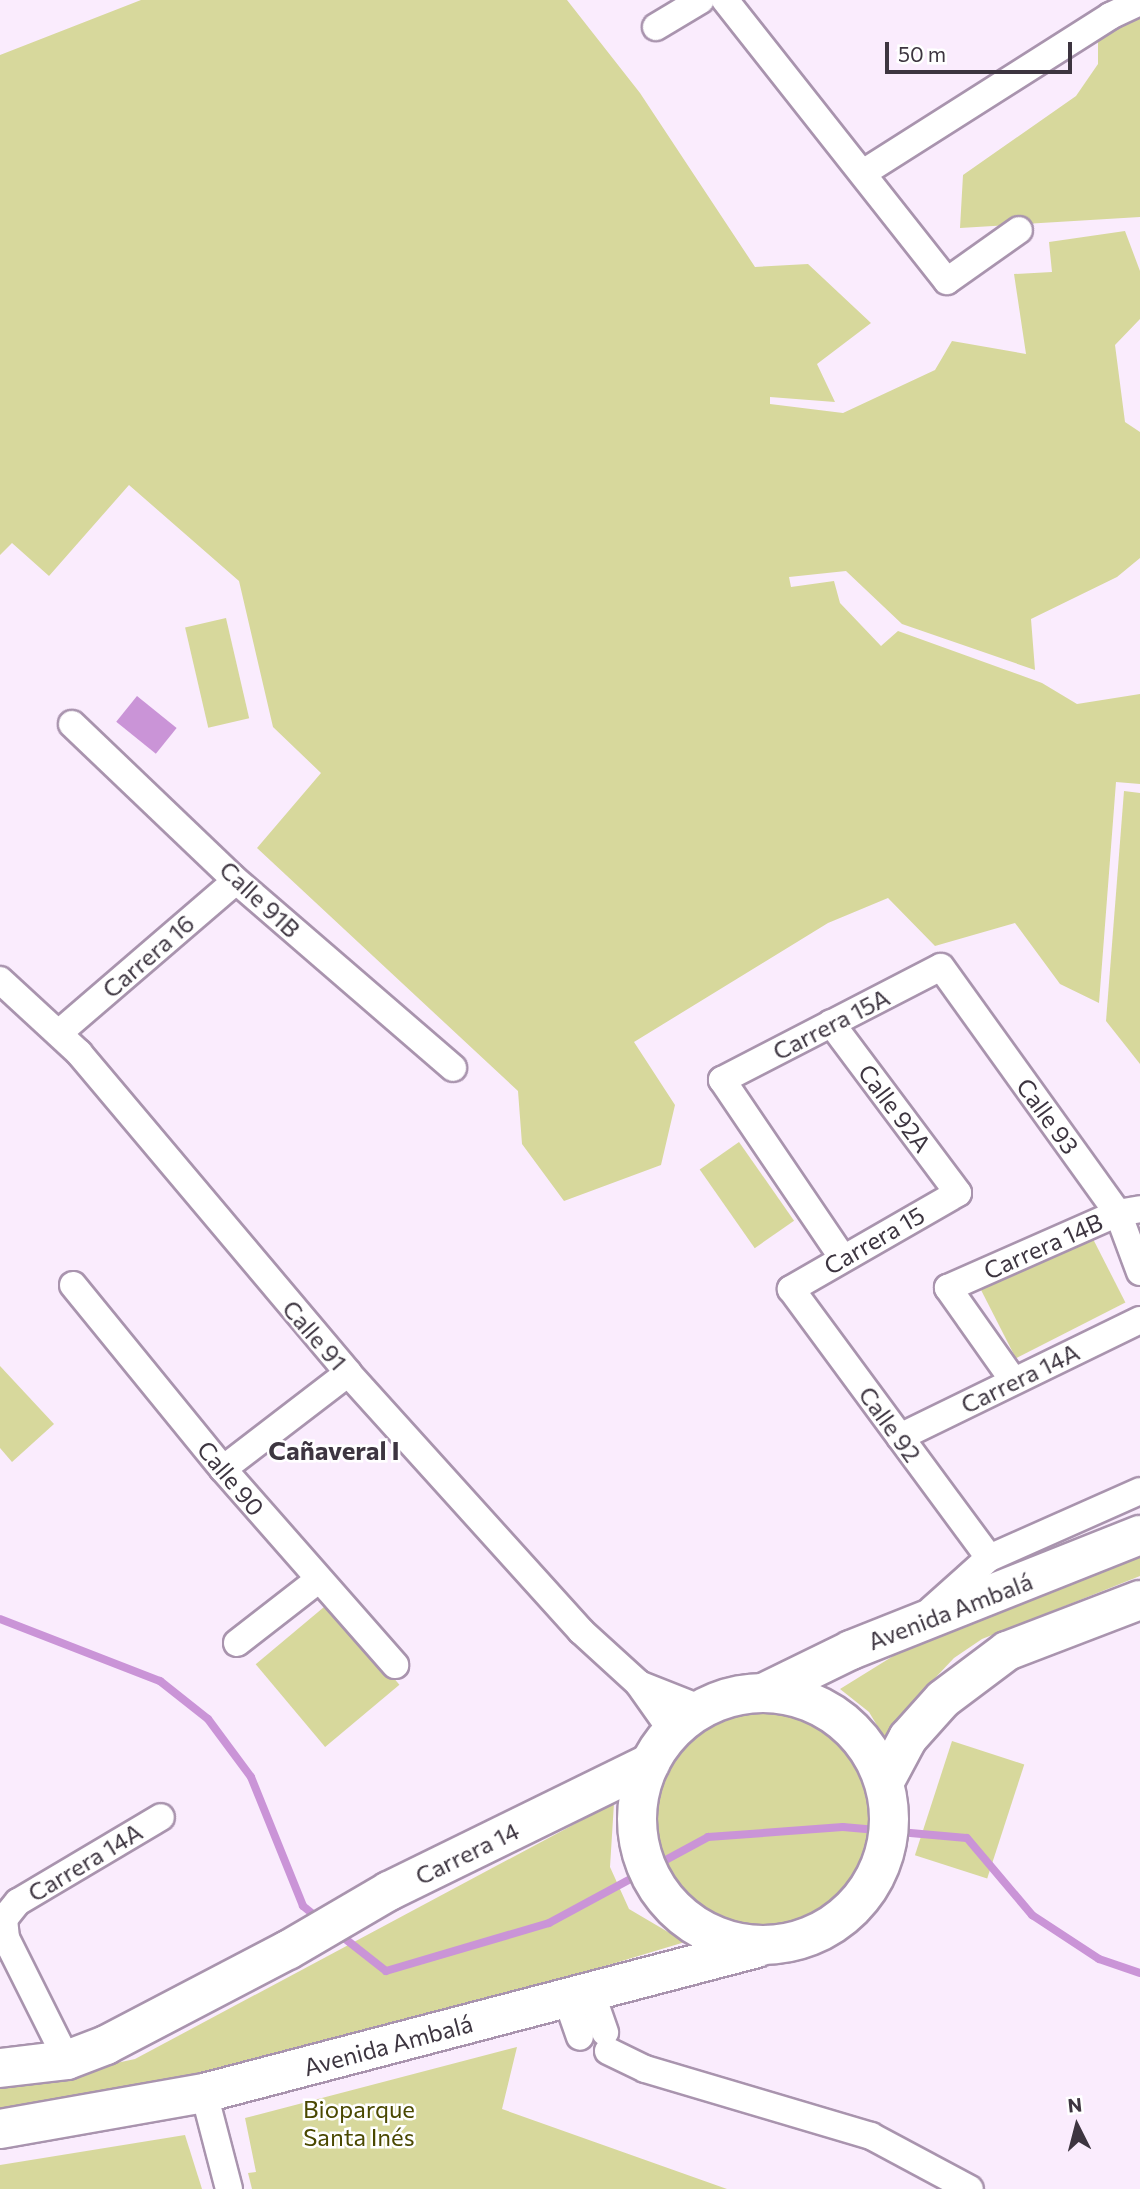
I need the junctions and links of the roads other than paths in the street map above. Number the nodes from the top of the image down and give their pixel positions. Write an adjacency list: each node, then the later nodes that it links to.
1 (701, 0): 5 (street)
2 (725, 0): 6 (street)
3 (1140, 2): 4 (street)
4 (1106, 8): 6 (street)
5 (656, 27)
6 (863, 173): 7 (street)
7 (1019, 230)
8 (72, 724): 9 (street, Calle 91B)
9 (232, 877): 13 (street, Carrera 16); 14 (street, Calle 91B)
10 (941, 967): 12 (street, Carrera 15A); 16 (street, Calle 93)
11 (0, 980): 13 (street, Calle 91)
12 (831, 1023): 15 (street, Calle 92A); 17 (street, Carrera 15A)
13 (60, 1032): 22 (street, Calle 91)
14 (453, 1068)
15 (958, 1193): 17 (street, Carrera 15)
16 (1129, 1211): 18 (street, Calle 93); 23 (street, Carrera 14B)
17 (842, 1257): 20 (street, Carrera 15)
18 (1140, 1272)
19 (73, 1285): 25 (street, Calle 90)
20 (791, 1289): 24 (street, Calle 92)
21 (1140, 1320): 23 (street, Carrera 14A)
22 (348, 1373): 25 (street); 34 (street, Calle 91)
23 (1013, 1380): 24 (street, Carrera 14A)
24 (900, 1437): 28 (street, Calle 92)
25 (223, 1469): 29 (street, Calle 90)
26 (1140, 1491): 28 (street)
27 (1140, 1535): 31 (main road, Avenida Ambalá)
28 (989, 1558): 31 (street)
29 (317, 1581): 32 (street); 33 (street, Calle 90)
30 (1140, 1600): 39 (main road)
31 (914, 1626): 35 (main road, Avenida Ambalá)
32 (237, 1643)
33 (395, 1665)
34 (638, 1683): 36 (street); 37 (street)
35 (763, 1693): 36 (main road); 39 (main road)
36 (702, 1709): 37 (main road)
37 (672, 1731): 38 (main road)
38 (650, 1763): 41 (main road); 43 (main road, Carrera 14)
39 (887, 1793): 41 (main road, Avenida Ambalá)
40 (161, 1817): 43 (street, Carrera 14A)
41 (772, 1945): 42 (main road, Avenida Ambalá)
42 (578, 1993): 45 (main road, Avenida Ambalá); 48 (street)
43 (66, 2060): 44 (main road)
44 (0, 2068)
45 (204, 2093): 46 (main road, Avenida Ambalá); 47 (street)
46 (0, 2129)
47 (229, 2189)
48 (970, 2189)

